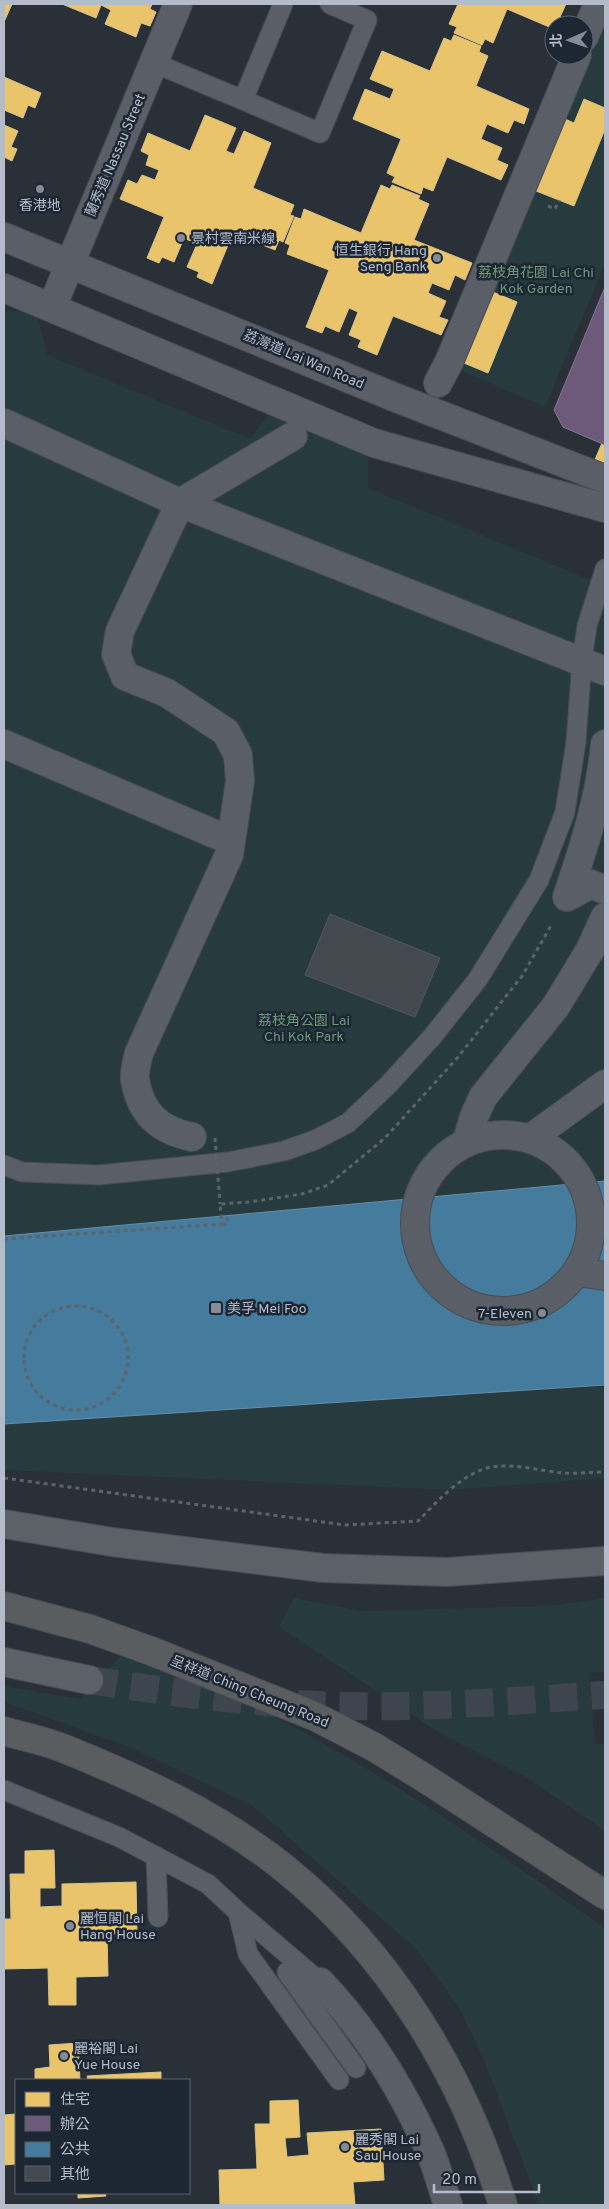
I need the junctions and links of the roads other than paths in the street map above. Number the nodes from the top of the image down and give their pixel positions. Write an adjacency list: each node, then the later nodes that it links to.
1 (178, 4): 4 (street, 蘭秀道 Nassau Street)
2 (283, 4): 6 (lane)
3 (330, 4): 6 (lane)
4 (154, 63): 6 (lane); 8 (street, 蘭秀道 Nassau Street)
5 (572, 65): 11 (street)
6 (243, 100)
7 (4, 237): 8 (street, 荔灣道 Lai Wan Road)
8 (70, 263): 10 (street, 蘭秀道 Nassau Street); 14 (street, 荔灣道 Lai Wan Road)
9 (4, 288): 10 (street)
10 (52, 307): 16 (street)
11 (438, 384)
12 (4, 423): 15 (street)
13 (293, 436): 15 (street)
14 (605, 478)
15 (180, 503): 18 (street); 21 (street)
16 (605, 508)
17 (605, 568): 18 (lane)
18 (594, 665): 28 (lane)
19 (4, 744): 21 (street)
20 (605, 744): 22 (street)
21 (231, 841): 25 (street)
22 (605, 890)
23 (605, 917): 27 (street)
24 (605, 1084): 26 (street)
25 (204, 1137)
26 (531, 1138): 27 (street); 29 (street)
27 (466, 1142): 29 (street)
28 (4, 1165)
29 (577, 1272): 30 (street)
30 (605, 1276)
31 (4, 1524): 32 (main road)
32 (605, 1561)
33 (4, 1606): 39 (highway, 呈祥道 Ching Cheung Road)
34 (4, 1662): 35 (main road)
35 (89, 1680)
36 (4, 1731): 48 (highway)
37 (4, 1790): 38 (lane)
38 (156, 1863): 40 (lane); 41 (lane)
39 (605, 1895)
40 (238, 1912): 42 (lane); 44 (lane)
41 (158, 1917)
42 (294, 1968): 43 (lane); 44 (lane); 45 (lane)
43 (320, 1982): 47 (street)
44 (270, 1984): 46 (lane)
45 (356, 2068)
46 (340, 2080)
47 (448, 2205)
48 (503, 2205)

